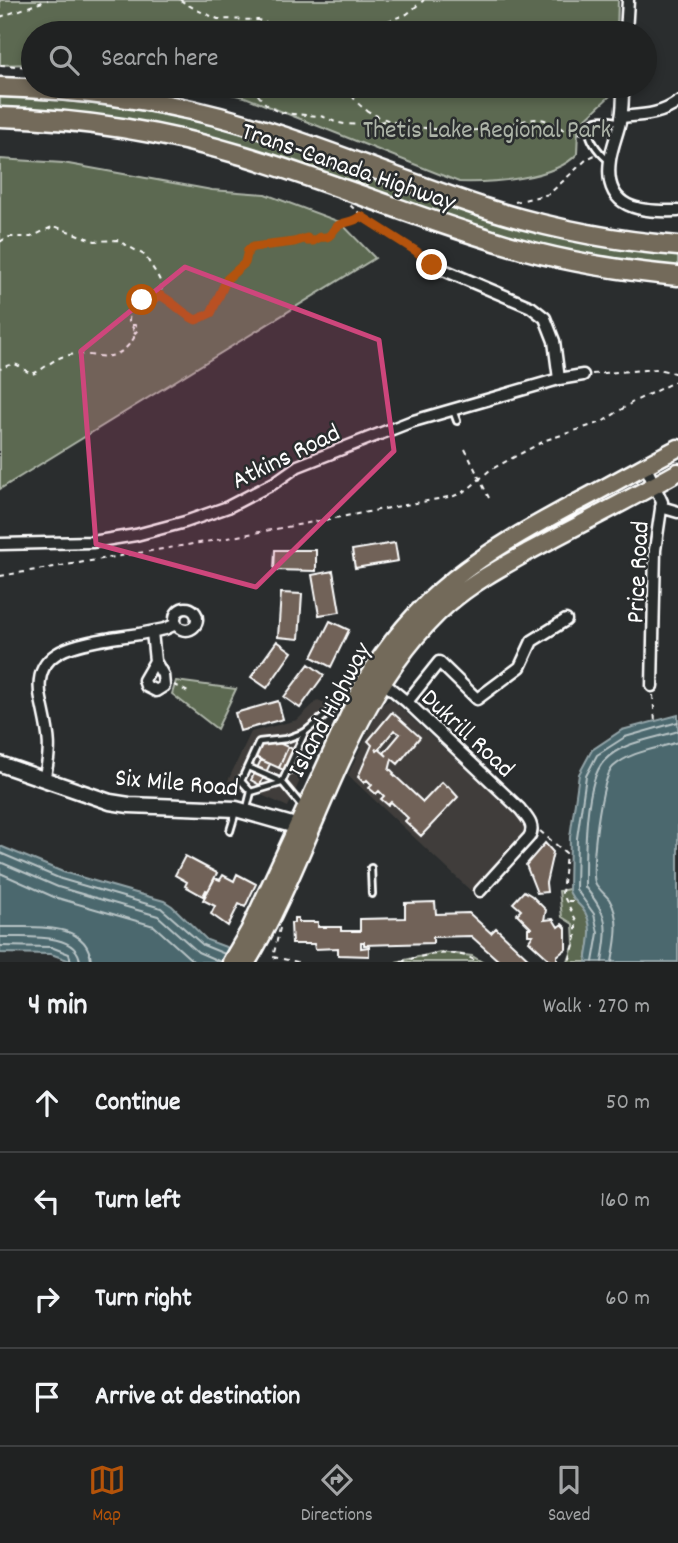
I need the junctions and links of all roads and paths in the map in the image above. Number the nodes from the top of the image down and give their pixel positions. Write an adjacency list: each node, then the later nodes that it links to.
1 (48, 0): 5 (path)
2 (180, 0): 6 (path)
3 (424, 0): 7 (path)
4 (628, 0): 8 (street)
5 (0, 17)
6 (261, 21)
7 (388, 21)
8 (627, 21)
9 (0, 65): 10 (path)
10 (21, 66)
11 (0, 87): 12 (highway, Trans-Canada Highway)
12 (21, 88)
13 (121, 98): 29 (highway, Trans-Canada Highway)
14 (260, 98): 20 (path)
15 (353, 98): 20 (path)
16 (622, 98): 19 (street)
17 (678, 102): 19 (street)
18 (0, 117): 24 (highway, Trans-Canada Highway)
19 (621, 119): 21 (lane); 23 (street)
20 (387, 120): 21 (path)
21 (589, 134): 22 (lane)
22 (599, 153): 23 (lane); 25 (path)
23 (610, 161): 26 (street)
24 (348, 191): 27 (path); 31 (highway, Trans-Canada Highway)
25 (506, 204)
26 (678, 211)
27 (361, 216): 30 (path); 32 (path)
28 (0, 242): 32 (path)
29 (678, 246)
30 (432, 265): 36 (street)
31 (678, 276)
32 (159, 295): 33 (path)
33 (0, 369)
34 (678, 374): 35 (path)
35 (583, 375): 36 (street, Atkins Road)
36 (559, 379): 38 (street, Atkins Road)
37 (678, 380): 44 (path)
38 (453, 409): 39 (lane); 49 (street, Atkins Road)
39 (457, 421)
40 (678, 448): 42 (main road, Island Highway)
41 (465, 449): 44 (path)
42 (645, 465): 45 (street, Price Road); 55 (main road, Island Highway)
43 (678, 472): 45 (main road, Island Highway)
44 (479, 480): 46 (path); 50 (path)
45 (655, 485): 47 (street, Price Road); 55 (main road, Island Highway)
46 (489, 498)
47 (661, 507): 48 (street); 57 (street, Price Road)
48 (678, 512)
49 (0, 544)
50 (0, 576)
51 (566, 620): 60 (street)
52 (176, 624): 53 (street)
53 (152, 632): 54 (street); 65 (street)
54 (155, 662): 56 (street); 56 (street)
55 (372, 681): 60 (street, Dukrill Road); 62 (lane); 68 (main road, Island Highway); 70 (main road, Island Highway)
56 (164, 682): 58 (path)
57 (652, 685)
58 (188, 692)
59 (654, 698): 61 (path)
60 (407, 702): 71 (street, Dukrill Road)
61 (655, 722)
62 (304, 733): 64 (lane); 66 (lane)
63 (0, 764): 65 (main road, Six Mile Road)
64 (248, 767): 66 (lane); 67 (lane)
65 (44, 779): 69 (main road, Six Mile Road)
66 (282, 782): 67 (lane); 68 (lane)
67 (251, 792): 69 (lane)
68 (304, 808): 70 (main road, Island Highway)
69 (241, 810): 70 (main road, Six Mile Road); 72 (lane)
70 (303, 829): 79 (main road, Island Highway); 79 (main road, Island Highway)
71 (537, 830): 74 (street); 77 (path)
72 (230, 831)
73 (371, 868): 75 (lane)
74 (480, 891)
75 (372, 894)
76 (575, 901): 77 (path)
77 (567, 902): 85 (path)
78 (281, 929): 82 (path)
79 (255, 933): 80 (main road, Island Highway); 81 (main road, Island Highway)
80 (231, 962)
81 (247, 962)
82 (298, 962)
83 (401, 962): 84 (path)
84 (477, 962)
85 (569, 962)

